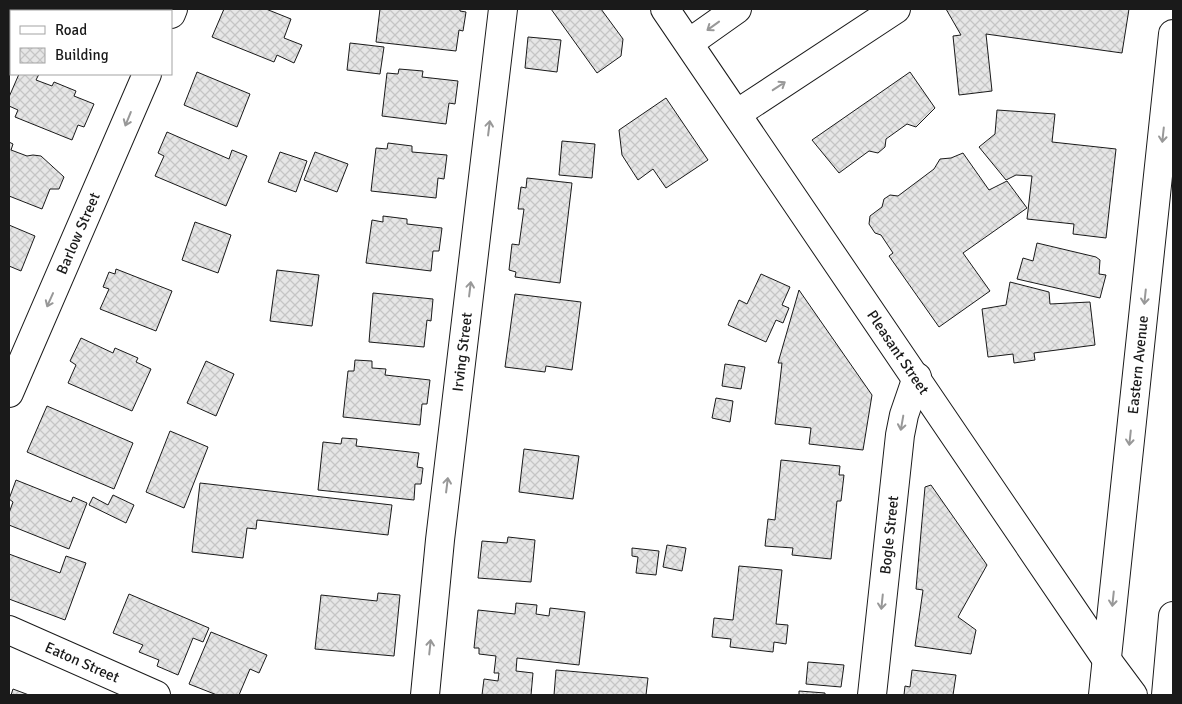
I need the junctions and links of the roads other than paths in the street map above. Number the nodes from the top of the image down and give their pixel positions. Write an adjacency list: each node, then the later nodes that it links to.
1 (503, 9): 15 (street, Irving Street, one-way to 1)
2 (666, 9): 6 (street, Pleasant Street)
3 (737, 9): 6 (street, one-way to 6)
4 (896, 9): 8 (street, one-way to 4)
5 (1173, 34): 13 (street, Eastern Avenue, one-way to 13)
6 (689, 43): 8 (street, Pleasant Street)
7 (147, 75): 10 (street, Barlow Street, one-way to 10)
8 (738, 113): 9 (street, Pleasant Street)
9 (917, 377): 13 (street, Pleasant Street); 16 (street, Bogle Street, one-way to 16)
10 (9, 393)
11 (1173, 616): 19 (street)
12 (9, 630): 14 (street, Eaton Street)
13 (1107, 660): 17 (street, Eastern Avenue); 18 (street, Pleasant Street)
14 (156, 695)
15 (425, 695)
16 (872, 695)
17 (1103, 695)
18 (1133, 695)
19 (1166, 695)

